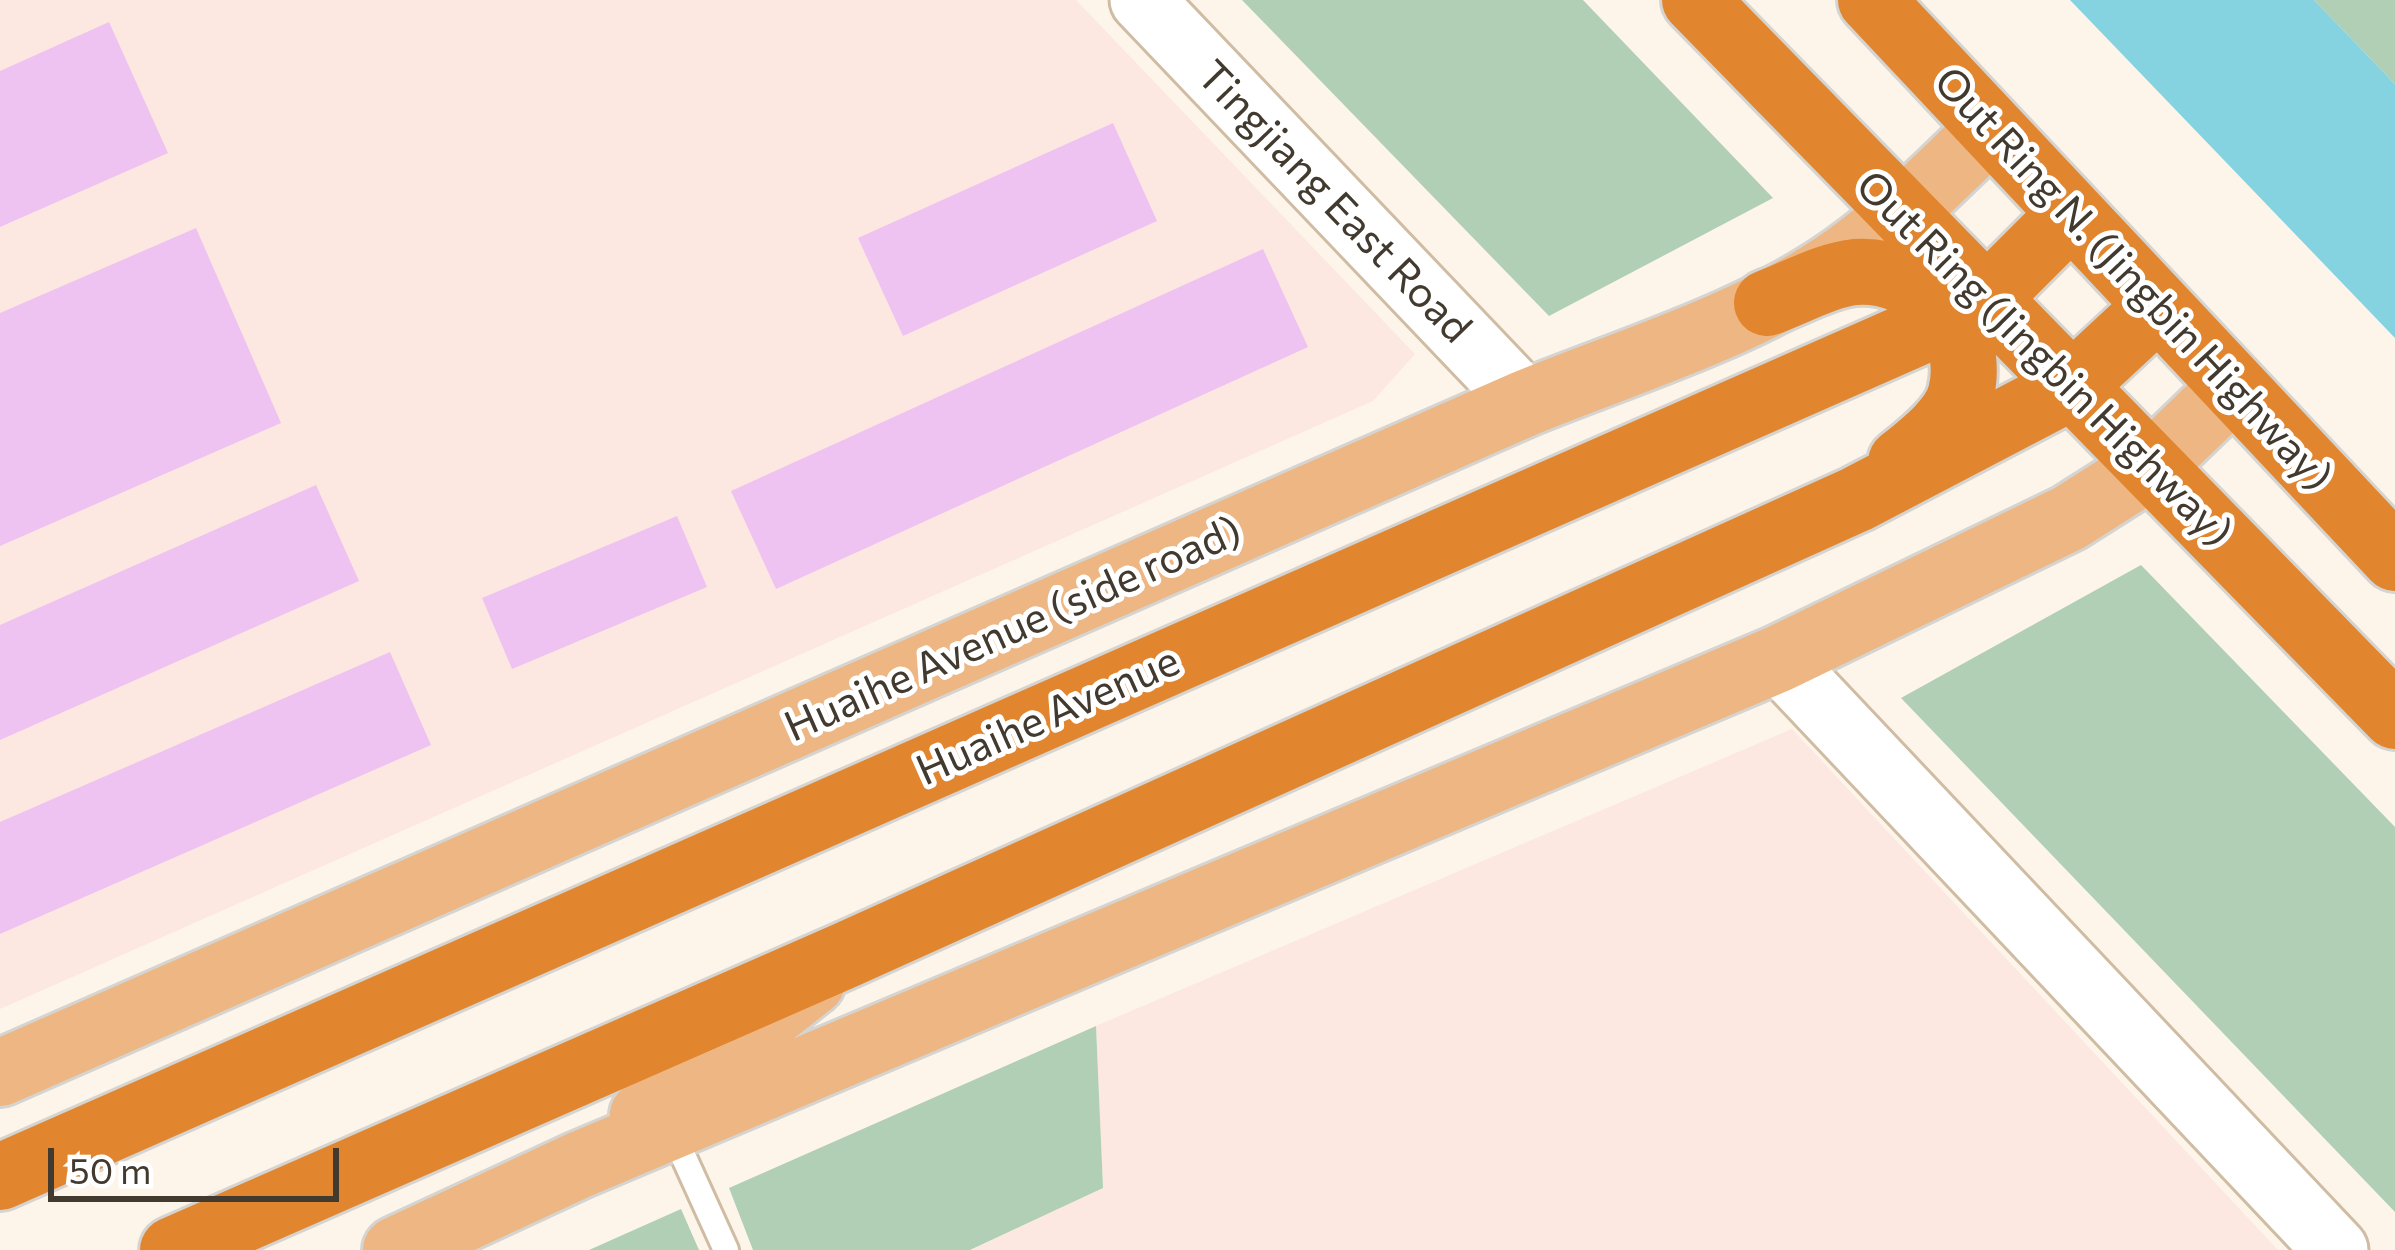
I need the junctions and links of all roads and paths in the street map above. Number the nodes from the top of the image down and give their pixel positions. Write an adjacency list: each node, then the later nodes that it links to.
1 (1142, 0): 12 (street, Tingjiang East Road)
2 (1695, 0): 5 (highway, Out Ring (Jingbin Highway))
3 (1871, 0): 4 (highway, Out Ring N. (Jingbin Highway))
4 (1990, 129): 5 (main road, Huaihe Avenue (side road)); 6 (highway, Out Ring N. (Jingbin Highway))
5 (1903, 213): 7 (main road, Huaihe Avenue (side road)); 9 (highway, Out Ring (Jingbin Highway))
6 (2070, 214): 8 (highway, Out Ring N. (Jingbin Highway)); 9 (highway, Huaihe Avenue)
7 (1768, 303): 9 (highway); 12 (main road, Huaihe Avenue (side road))
8 (2156, 308): 10 (highway); 11 (highway, Out Ring N. (Jingbin Highway))
9 (1968, 309): 10 (highway, Out Ring (Jingbin Highway)); 14 (highway); 22 (highway, Huaihe Avenue)
10 (2071, 387): 13 (highway, Out Ring (Jingbin Highway)); 14 (highway)
11 (2233, 387): 13 (main road); 15 (highway, Out Ring N. (Jingbin Highway))
12 (1526, 403): 19 (main road, Huaihe Avenue (side road))
13 (2151, 466): 16 (main road); 17 (highway, Out Ring (Jingbin Highway))
14 (1857, 499): 18 (highway)
15 (2395, 558)
16 (1778, 659): 20 (main road); 26 (street)
17 (2395, 716)
18 (846, 956): 21 (main road); 23 (highway)
19 (0, 1073)
20 (670, 1127): 21 (main road); 25 (lane)
21 (578, 1165): 24 (main road)
22 (0, 1177)
23 (173, 1250)
24 (396, 1250)
25 (725, 1250)
26 (2336, 1250)

